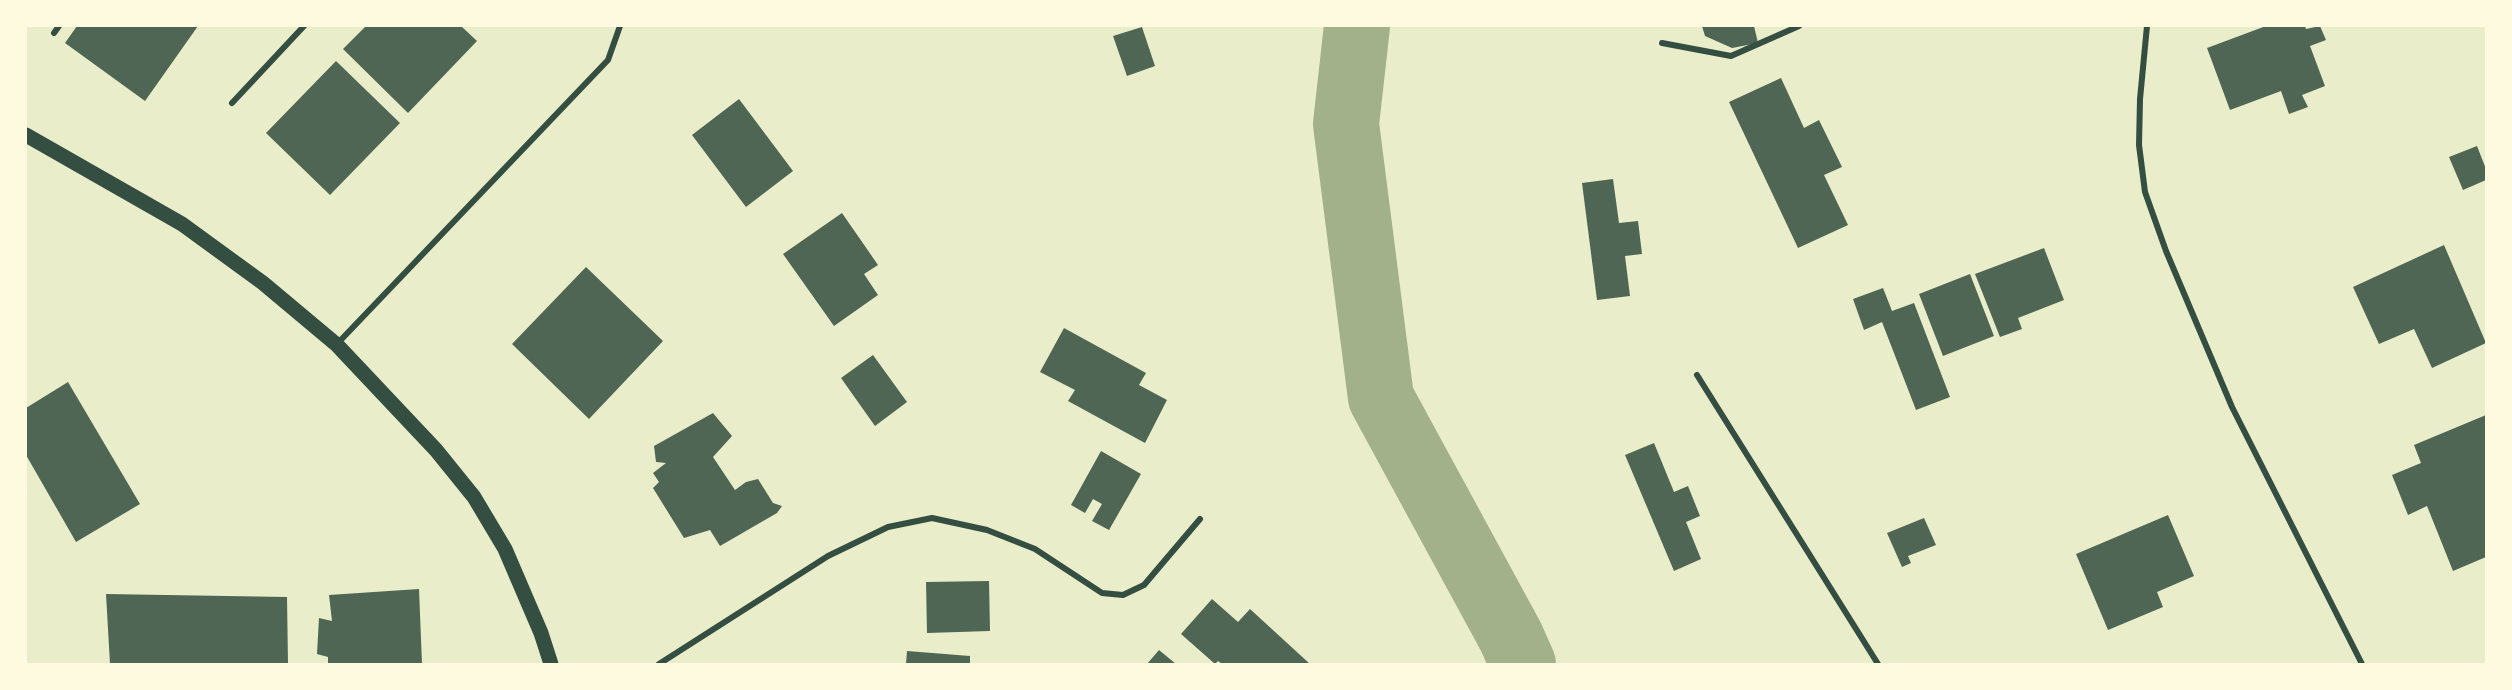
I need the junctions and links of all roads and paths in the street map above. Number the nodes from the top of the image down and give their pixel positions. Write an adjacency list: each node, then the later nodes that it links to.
1 (59, 26): 6 (street)
2 (304, 26): 8 (street)
3 (620, 26): 10 (street)
4 (1799, 26): 7 (street)
5 (2147, 26): 16 (street)
6 (54, 33)
7 (1662, 43)
8 (232, 103)
9 (26, 135): 10 (main road)
10 (337, 345): 13 (main road)
11 (1697, 375): 15 (street)
12 (1200, 519): 14 (street)
13 (551, 664)
14 (659, 664)
15 (1878, 664)
16 (2362, 664)

